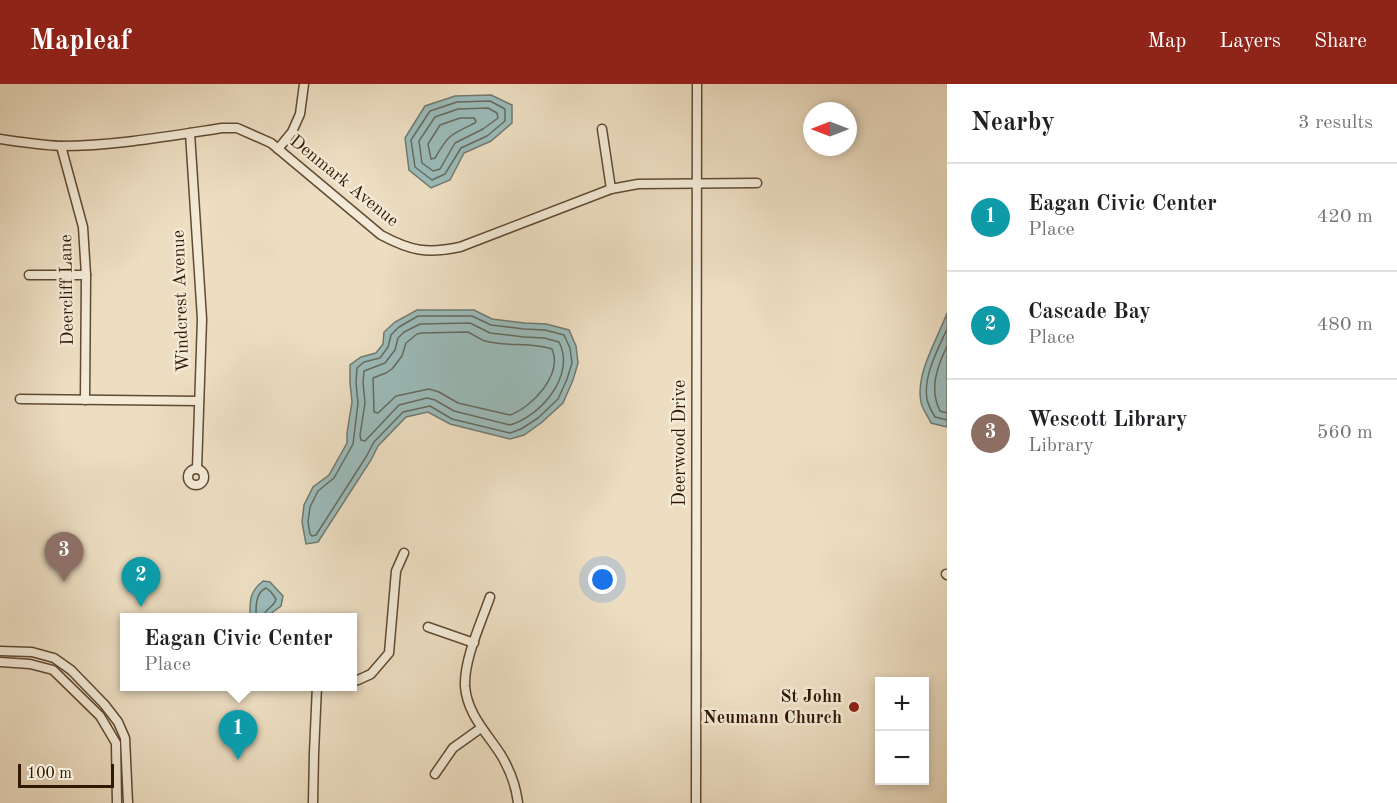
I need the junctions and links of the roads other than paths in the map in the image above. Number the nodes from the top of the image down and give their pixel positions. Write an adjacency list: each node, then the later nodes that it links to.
1 (304, 84): 7 (street)
2 (697, 84): 8 (street, Deerwood Drive)
3 (602, 129): 10 (street)
4 (190, 133): 6 (street, Denmark Avenue); 7 (street, Denmark Avenue); 15 (street, Windcrest Avenue)
5 (0, 139): 6 (street, Denmark Avenue)
6 (61, 146): 12 (street, Deercliff Lane)
7 (278, 149): 10 (street, Denmark Avenue)
8 (696, 183): 9 (street, Denmark Avenue); 10 (street, Denmark Avenue); 31 (street, Deerwood Drive)
9 (757, 183)
10 (611, 189)
11 (29, 275): 12 (street)
12 (86, 275): 14 (street, Deercliff Lane)
13 (20, 399): 14 (street)
14 (85, 399): 15 (street)
15 (199, 400): 16 (street, Windcrest Avenue)
16 (196, 469)
17 (404, 553): 23 (street)
18 (490, 597): 20 (street)
19 (428, 627): 20 (street)
20 (474, 643): 25 (street)
21 (0, 651): 28 (street)
22 (0, 662): 27 (street)
23 (357, 680)
24 (317, 691): 29 (street)
25 (481, 728): 26 (street); 30 (street)
26 (435, 774)
27 (117, 803)
28 (128, 803)
29 (313, 803)
30 (518, 803)
31 (696, 803)

